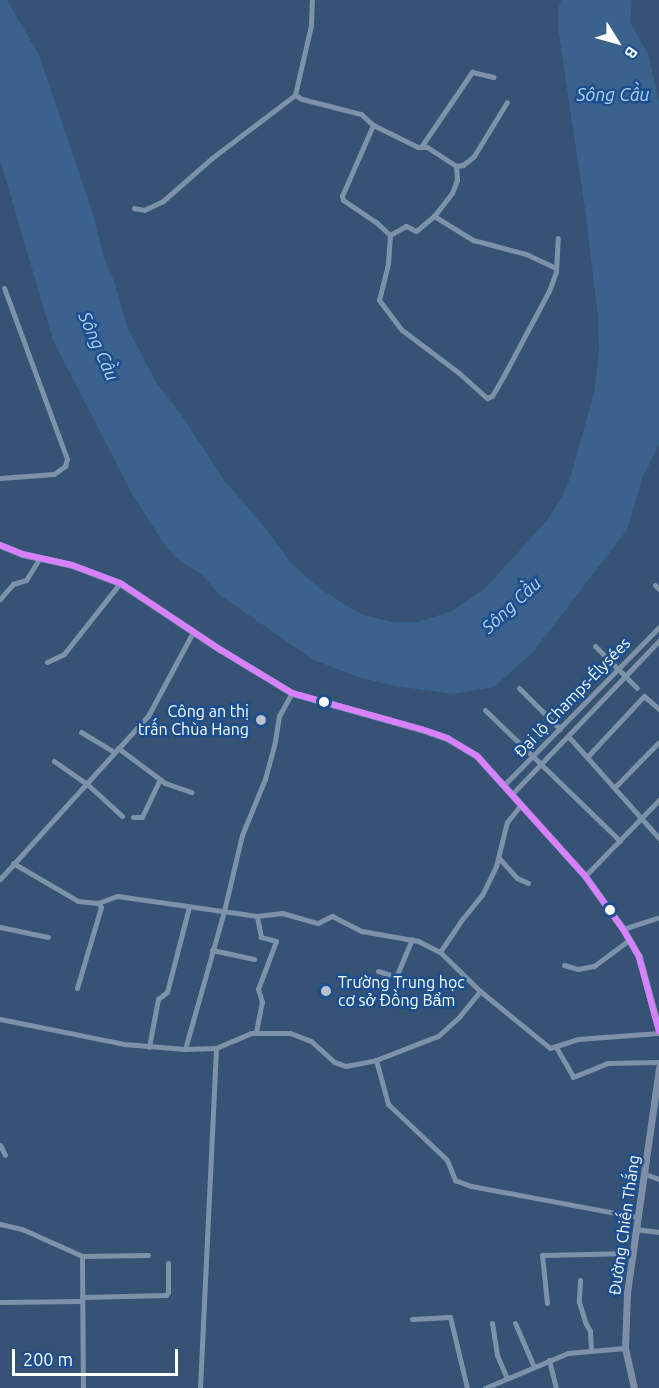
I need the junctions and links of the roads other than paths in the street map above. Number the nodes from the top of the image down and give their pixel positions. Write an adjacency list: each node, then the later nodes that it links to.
1 (312, 0): 3 (street)
2 (493, 77): 6 (street)
3 (295, 95): 5 (street); 8 (street)
4 (507, 102): 7 (street)
5 (373, 125): 6 (street); 10 (street)
6 (421, 147): 7 (street)
7 (456, 166): 9 (street)
8 (134, 208)
9 (434, 216): 10 (street); 12 (street)
10 (390, 235): 12 (street)
11 (558, 238): 12 (street)
12 (556, 268)
13 (4, 288): 14 (street)
14 (0, 478)
15 (0, 545): 16 (main road)
16 (40, 558): 17 (main road); 18 (street)
17 (120, 583): 20 (main road); 23 (street)
18 (0, 599)
19 (659, 627): 24 (street, Đại lộ Champs-Élysées)
20 (194, 632): 28 (main road); 35 (street)
21 (659, 641): 25 (street, Đại lộ Champs-Élysées)
22 (595, 646): 24 (street)
23 (47, 663)
24 (618, 669): 25 (street); 31 (street, Đại lộ Champs-Élysées)
25 (626, 676): 27 (street); 33 (street, Đại lộ Champs-Élysées)
26 (519, 688): 31 (street)
27 (637, 688)
28 (292, 693): 42 (main road); 60 (street)
29 (659, 709): 37 (street)
30 (485, 710): 36 (street)
31 (560, 729): 36 (street, Đại lộ Champs-Élysées)
32 (81, 732): 35 (street)
33 (568, 736): 37 (street); 39 (street, Đại lộ Champs-Élysées)
34 (658, 743): 43 (street)
35 (116, 750): 40 (street); 41 (street)
36 (533, 756): 39 (street); 42 (street, Đại lộ Champs-Élysées)
37 (588, 756): 43 (street)
38 (54, 762): 41 (street)
39 (541, 764): 45 (street, Đại lộ Champs-Élysées); 52 (street)
40 (160, 779): 44 (street); 49 (street)
41 (86, 783): 48 (street); 54 (street)
42 (504, 785): 45 (main road)
43 (615, 788): 50 (street)
44 (191, 792)
45 (513, 794): 47 (main road)
46 (659, 801): 50 (street)
47 (521, 805): 53 (street); 55 (main road)
48 (122, 816)
49 (133, 817)
50 (642, 818): 51 (street); 52 (street)
51 (659, 838)
52 (620, 841): 55 (street)
53 (499, 858): 57 (street); 69 (street)
54 (13, 863): 56 (street); 58 (street)
55 (585, 876): 64 (main road)
56 (0, 879)
57 (528, 884)
58 (98, 903): 59 (street); 73 (street)
59 (189, 907): 60 (street); 78 (street)
60 (224, 911): 61 (street); 68 (street)
61 (257, 916): 66 (street); 76 (street)
62 (659, 917): 64 (street)
63 (0, 927): 65 (street)
64 (623, 929): 67 (main road)
65 (48, 937)
66 (412, 939): 69 (street); 72 (street)
67 (629, 940): 71 (street); 77 (main road)
68 (212, 950): 70 (street); 81 (street)
69 (440, 952): 74 (street)
70 (254, 959)
71 (564, 965)
72 (378, 971)
73 (77, 988)
74 (480, 991): 79 (street); 82 (street)
75 (0, 1018): 78 (street)
76 (256, 1032): 80 (street); 82 (street)
77 (659, 1032): 79 (street)
78 (148, 1047): 81 (street)
79 (556, 1047): 83 (street)
80 (216, 1048): 81 (street); 110 (street)
81 (185, 1049)
82 (376, 1060): 89 (street)
83 (659, 1062)
84 (659, 1066): 87 (main road, Đường Chiến Thắng)
85 (0, 1145): 86 (street)
86 (5, 1155)
87 (645, 1174): 88 (street); 89 (main road, Đường Chiến Thắng)
88 (659, 1179)
89 (636, 1217): 91 (main road, Đường Chiến Thắng)
90 (0, 1224): 95 (street)
91 (635, 1229): 92 (street); 93 (main road, Đường Chiến Thắng)
92 (659, 1232)
93 (631, 1253): 100 (street); 104 (main road, Đường Chiến Thắng)
94 (148, 1255): 95 (street)
95 (82, 1256): 98 (street)
96 (168, 1263): 98 (street)
97 (580, 1280): 105 (street)
98 (82, 1299): 99 (street); 109 (street)
99 (0, 1302)
100 (547, 1303)
101 (412, 1319): 111 (street)
102 (492, 1323): 108 (street)
103 (515, 1323): 107 (street)
104 (625, 1348): 105 (street); 114 (main road, Đường Chiến Thắng)
105 (591, 1349): 106 (street)
106 (549, 1360): 107 (street); 113 (street)
107 (534, 1367): 108 (street)
108 (507, 1378): 112 (street)
109 (83, 1388)
110 (200, 1388)
111 (467, 1388)
112 (485, 1388)
113 (556, 1388)
114 (634, 1388)

